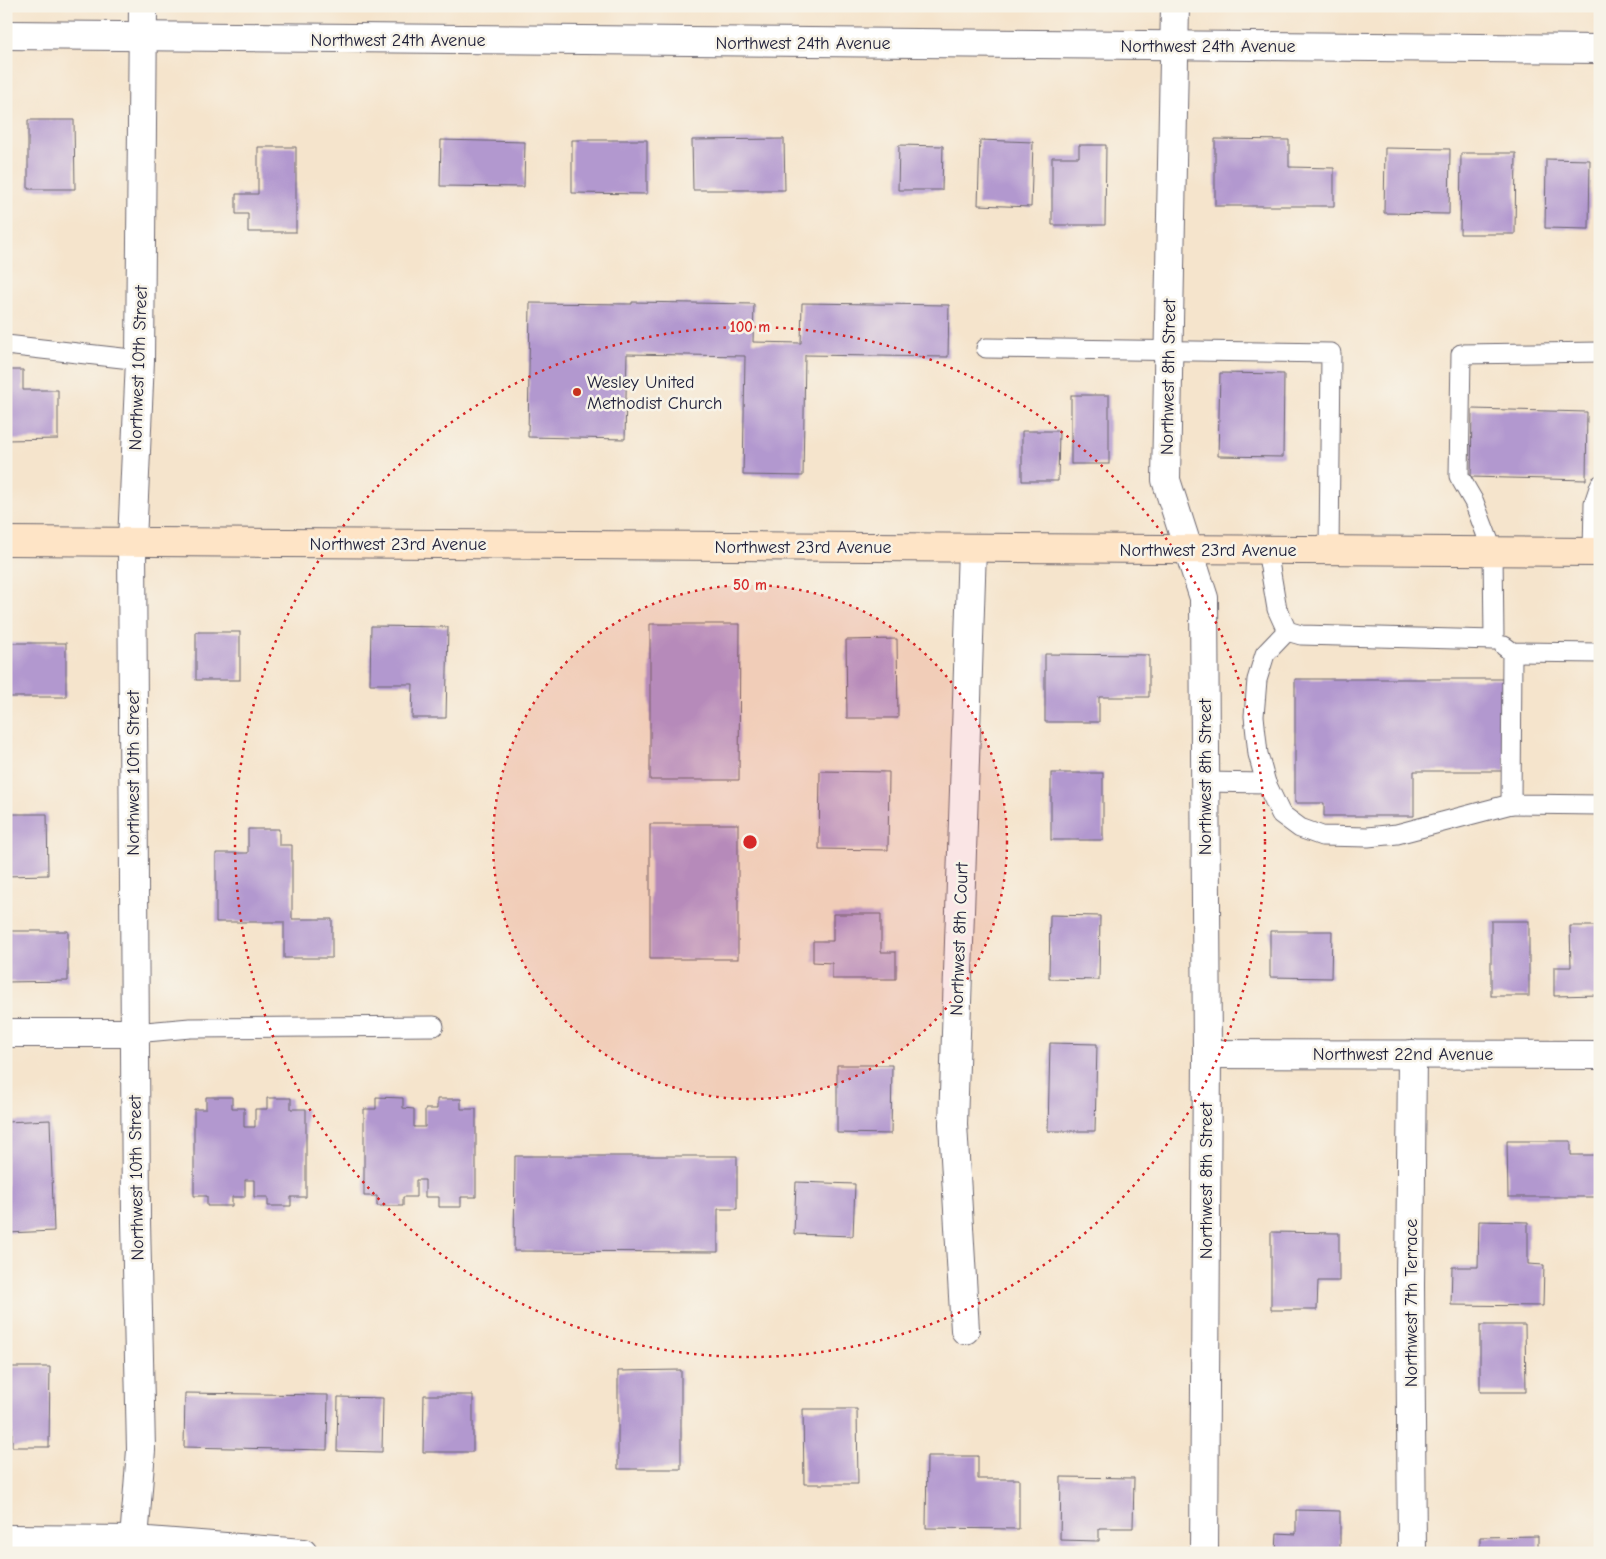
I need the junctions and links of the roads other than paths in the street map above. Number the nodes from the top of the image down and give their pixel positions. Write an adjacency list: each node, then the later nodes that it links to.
1 (143, 6): 4 (street, Northwest 10th Street)
2 (1176, 6): 5 (street, Northwest 8th Street)
3 (6, 35): 4 (street, Northwest 24th Avenue)
4 (143, 37): 5 (street, Northwest 24th Avenue); 11 (street, Northwest 10th Street)
5 (1176, 46): 6 (street, Northwest 24th Avenue); 9 (street, Northwest 8th Street)
6 (1600, 49)
7 (6, 345): 11 (lane)
8 (986, 348): 9 (lane)
9 (1168, 350): 16 (street, Northwest 8th Street); 18 (lane)
10 (1600, 352): 19 (lane)
11 (140, 360): 14 (street, Northwest 10th Street)
12 (1600, 485): 20 (lane)
13 (6, 541): 14 (main road, Northwest 23rd Avenue)
14 (132, 542): 15 (main road, Northwest 23rd Avenue); 31 (street, Northwest 10th Street)
15 (972, 548): 16 (main road, Northwest 23rd Avenue); 35 (street, Northwest 8th Court)
16 (1188, 550): 17 (main road, Northwest 23rd Avenue); 25 (street, Northwest 8th Street)
17 (1267, 550): 18 (main road, Northwest 23rd Avenue); 21 (lane)
18 (1329, 551): 19 (main road, Northwest 23rd Avenue)
19 (1493, 552): 20 (main road, Northwest 23rd Avenue); 22 (lane)
20 (1596, 552)
21 (1286, 631): 22 (lane); 26 (lane)
22 (1494, 640): 23 (lane)
23 (1512, 652): 24 (lane); 27 (lane)
24 (1600, 653)
25 (1205, 782): 26 (lane); 32 (street, Northwest 8th Street)
26 (1266, 783): 27 (lane)
27 (1511, 804): 28 (lane)
28 (1600, 805)
29 (434, 1026): 31 (lane)
30 (6, 1033): 31 (street)
31 (135, 1033): 37 (street, Northwest 10th Street)
32 (1207, 1054): 33 (street, Northwest 22nd Avenue); 39 (street, Northwest 8th Street)
33 (1412, 1054): 34 (street, Northwest 22nd Avenue); 40 (street, Northwest 7th Terrace)
34 (1600, 1055)
35 (965, 1330)
36 (6, 1539): 37 (street)
37 (134, 1546): 38 (street)
38 (303, 1553)
39 (1204, 1553)
40 (1412, 1553)

